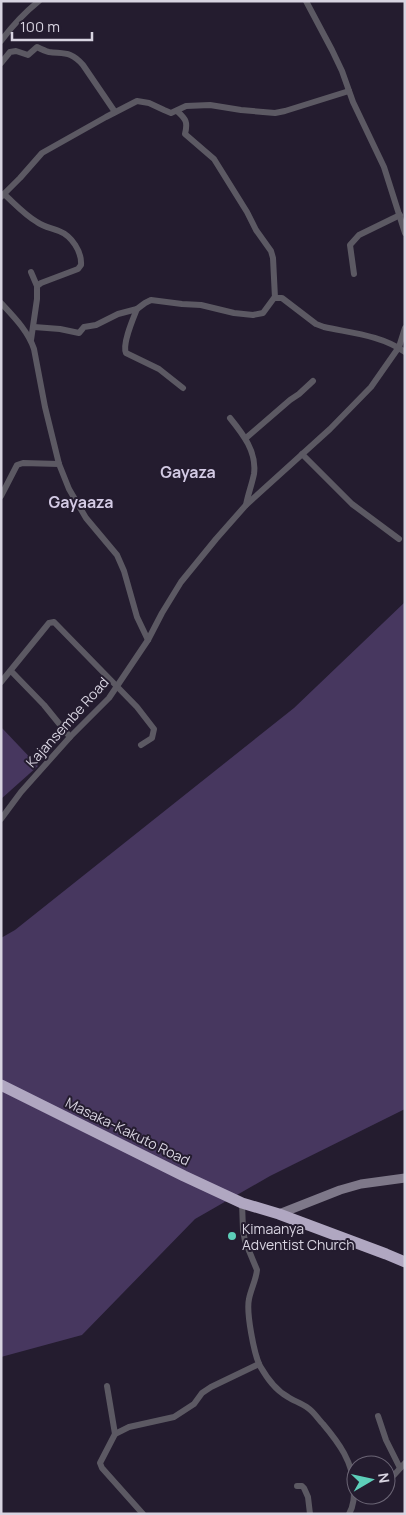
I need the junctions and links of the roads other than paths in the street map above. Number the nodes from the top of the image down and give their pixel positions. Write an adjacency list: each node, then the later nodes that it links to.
1 (39, 1): 3 (street)
2 (306, 1): 5 (street)
3 (1, 41)
4 (1, 63): 7 (street)
5 (349, 92): 6 (street); 9 (street)
6 (177, 111): 7 (street); 14 (street)
7 (115, 112): 8 (street)
8 (3, 196): 13 (street)
9 (400, 215): 10 (street); 12 (street)
10 (405, 233)
11 (32, 272): 13 (street)
12 (354, 274)
13 (37, 286): 17 (street)
14 (275, 298): 16 (street); 20 (street)
15 (1, 303): 19 (street)
16 (137, 309): 17 (street); 22 (street)
17 (34, 327): 19 (street)
18 (405, 328): 20 (street, Kajansembe Road)
19 (31, 340): 26 (street)
20 (402, 349): 25 (street, Kajansembe Road)
21 (313, 381): 24 (street)
22 (183, 388)
23 (230, 418): 24 (street)
24 (246, 438): 28 (street)
25 (302, 454): 28 (street, Kajansembe Road); 29 (street)
26 (59, 464): 27 (street); 30 (street)
27 (1, 496)
28 (246, 504): 30 (street, Kajansembe Road)
29 (398, 540)
30 (148, 640): 33 (street, Kajansembe Road)
31 (11, 670): 32 (street); 33 (street); 34 (street)
32 (1, 682)
33 (117, 687): 34 (street, Kajansembe Road); 35 (street)
34 (70, 737): 36 (street, Kajansembe Road)
35 (141, 745)
36 (1, 819)
37 (1, 1084): 39 (highway, Masaka-Kakuto Road)
38 (405, 1178): 40 (street)
39 (242, 1203): 40 (highway, Masaka-Kakuto Road); 42 (street)
40 (278, 1214): 41 (highway, Masaka-Kakuto Road)
41 (405, 1262)
42 (259, 1364): 45 (street); 46 (street)
43 (107, 1386): 45 (street)
44 (378, 1416): 47 (street)
45 (115, 1434): 49 (street)
46 (346, 1456)
47 (402, 1465)
48 (297, 1486): 50 (street)
49 (144, 1514)
50 (310, 1514)

